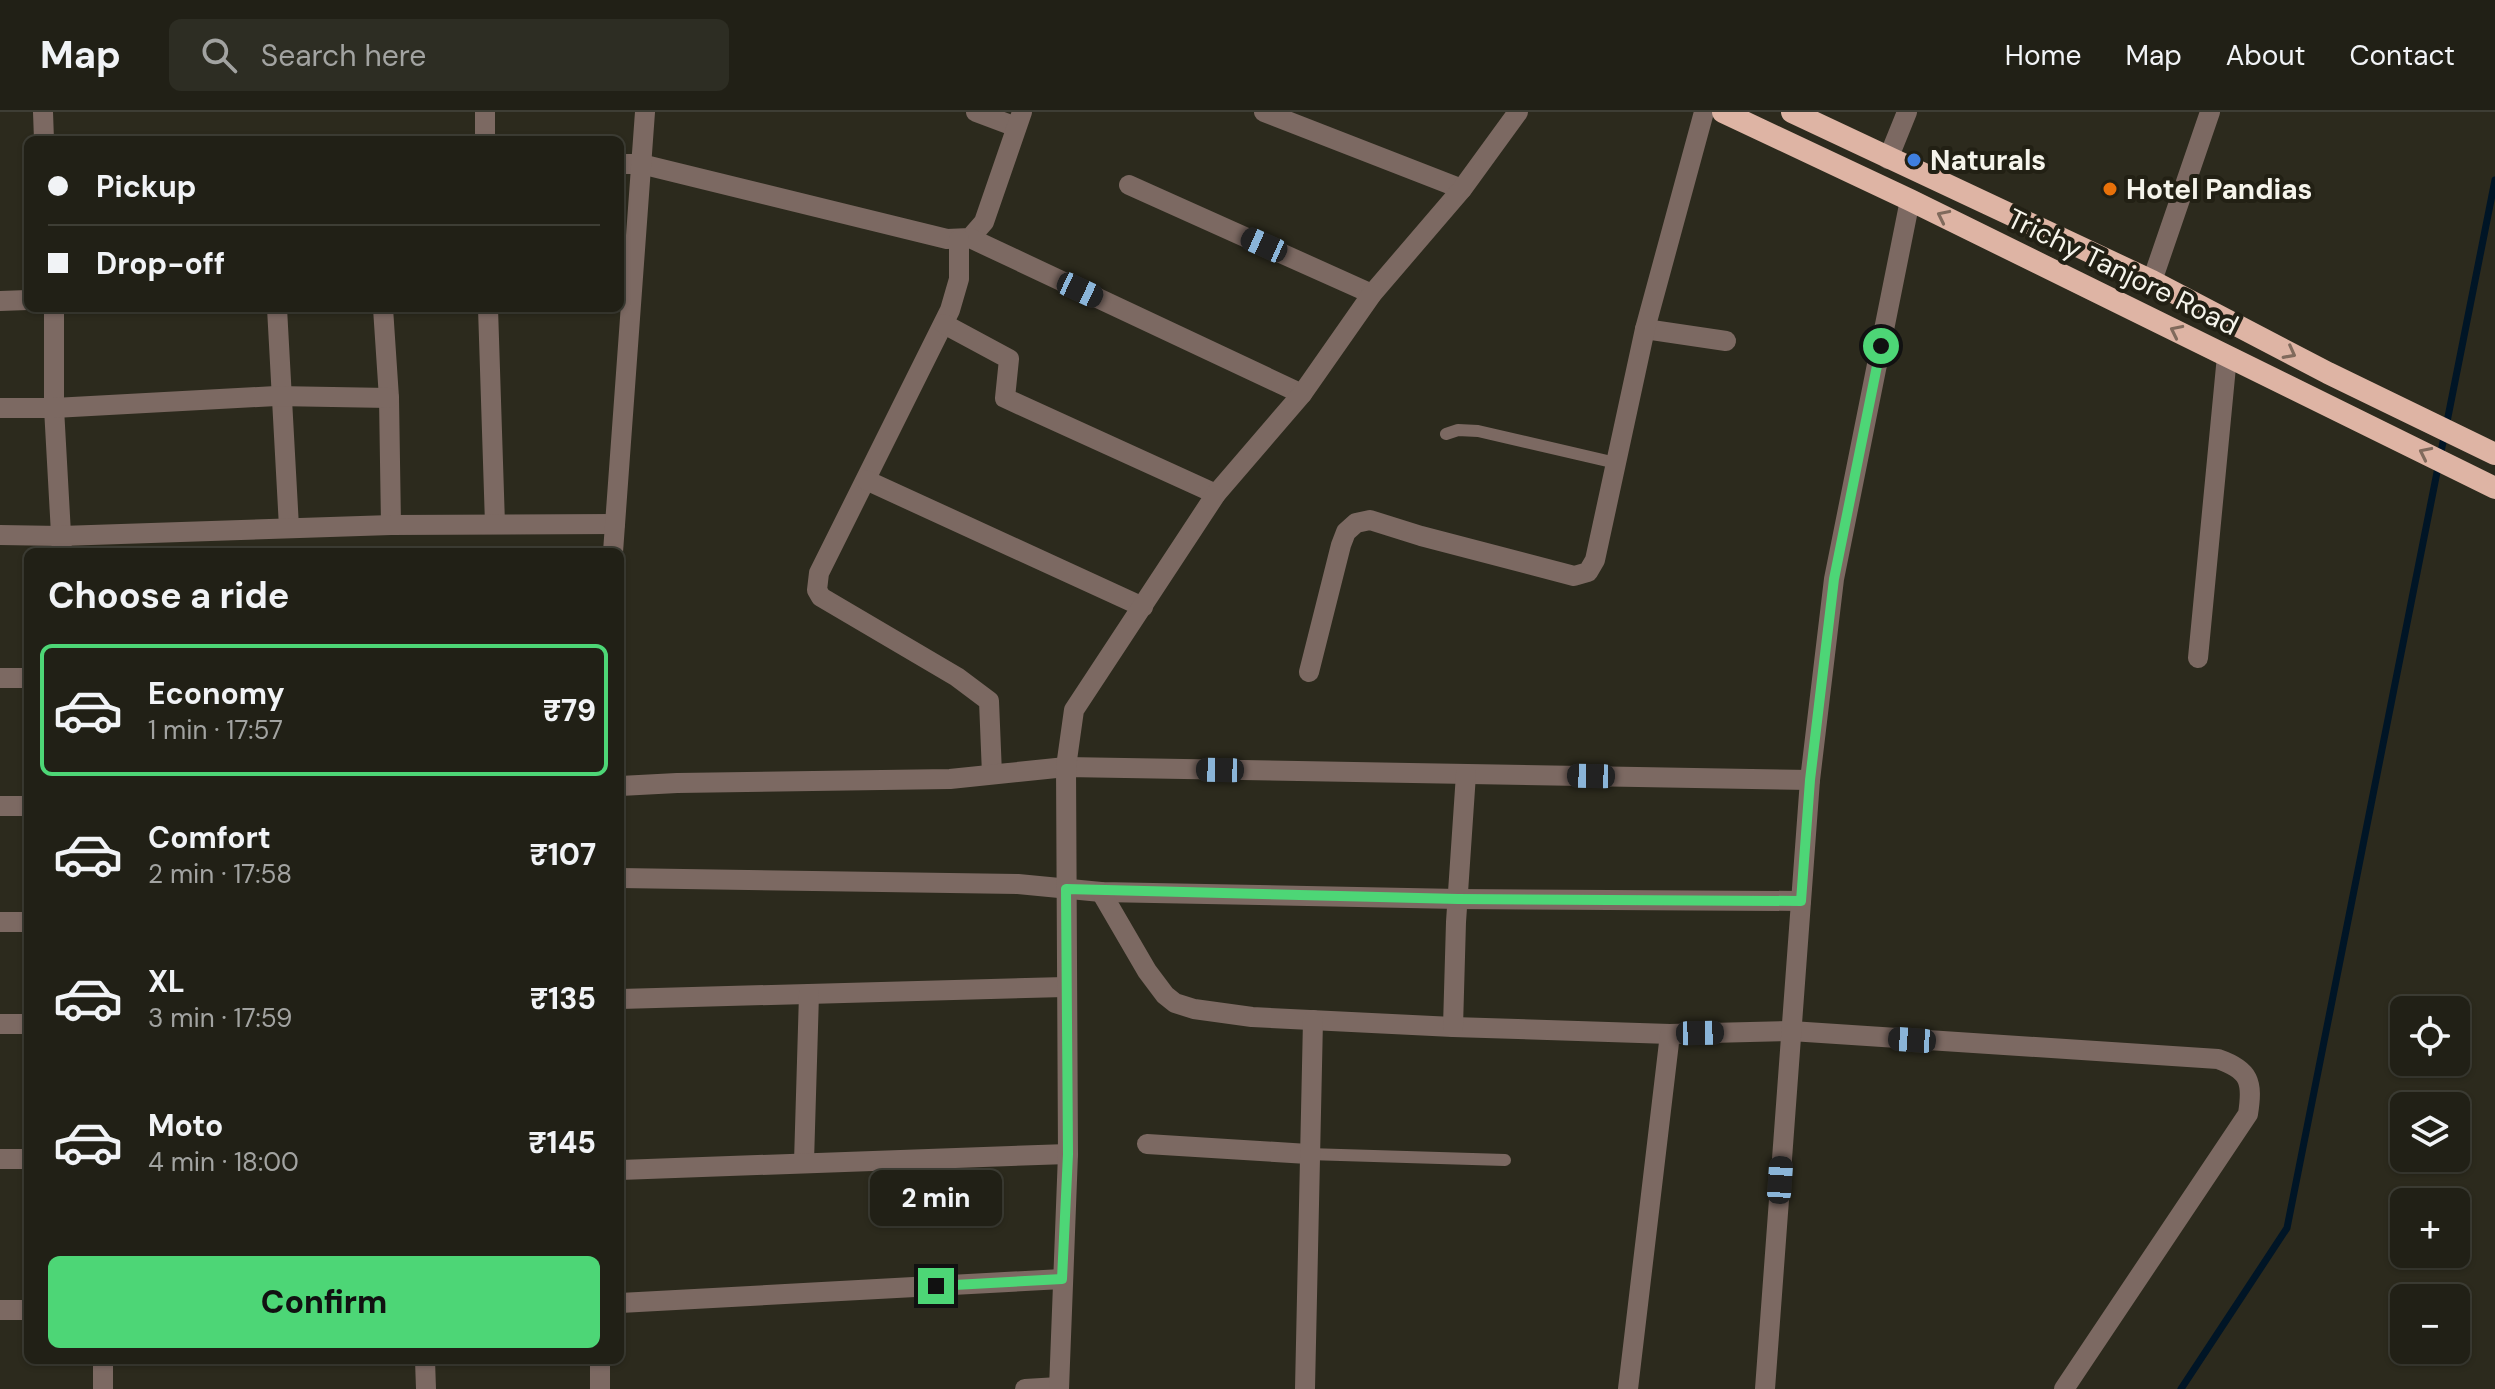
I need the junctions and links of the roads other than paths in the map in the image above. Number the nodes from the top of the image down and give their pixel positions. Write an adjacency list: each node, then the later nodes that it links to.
1 (43, 112): 13 (street)
2 (485, 112): 14 (street)
3 (645, 112): 17 (street)
4 (976, 112): 12 (street)
5 (1264, 112): 19 (street)
6 (1518, 112): 19 (street)
7 (1704, 112): 32 (street)
8 (1723, 112): 20 (highway, Trichy Tanjore Road)
9 (1792, 112): 15 (highway, Trichy Tanjore Road)
10 (1907, 112): 15 (street)
11 (2210, 112): 23 (street)
12 (1019, 119): 21 (street)
13 (44, 136)
14 (485, 136)
15 (1888, 159): 23 (highway, Trichy Tanjore Road)
16 (624, 164): 17 (street)
17 (641, 164): 21 (street); 22 (street)
18 (1129, 185): 24 (street)
19 (1462, 189): 24 (street)
20 (1910, 200): 34 (highway, Trichy Tanjore Road, one-way to 20); 61 (street)
21 (964, 239): 31 (street); 35 (street)
22 (627, 262): 47 (street)
23 (2152, 281): 41 (highway, Trichy Tanjore Road, one-way to 41)
24 (1372, 294): 35 (street)
25 (24, 300): 26 (street)
26 (0, 301)
27 (54, 312): 39 (street)
28 (277, 312): 36 (street)
29 (383, 312): 37 (street)
30 (488, 312): 46 (street)
31 (947, 317): 43 (street); 45 (street)
32 (1645, 329): 33 (street); 42 (street)
33 (1726, 341)
34 (2227, 356): 44 (highway, Trichy Tanjore Road, one-way to 34); 54 (street)
35 (1302, 394): 45 (street)
36 (282, 396): 37 (street); 39 (street); 49 (street)
37 (389, 398): 48 (street)
38 (0, 408): 39 (street)
39 (54, 408): 51 (street)
40 (1446, 434): 42 (lane)
41 (2495, 454)
42 (1616, 463): 55 (street)
43 (866, 480): 53 (street); 59 (street)
44 (2495, 488)
45 (1216, 494): 53 (street)
46 (495, 524): 47 (street); 48 (street)
47 (615, 524): 52 (street)
48 (391, 525): 49 (street)
49 (289, 527): 51 (street)
50 (0, 535): 51 (street)
51 (61, 544)
52 (613, 548)
53 (1143, 607): 58 (street)
54 (2198, 658)
55 (1309, 672)
56 (0, 678): 57 (street)
57 (24, 678)
58 (1066, 767): 59 (street); 60 (street); 66 (street)
59 (987, 774): 62 (street)
60 (1466, 774): 61 (street); 68 (street)
61 (1810, 780): 69 (street)
62 (624, 786)
63 (0, 806): 64 (street)
64 (24, 806)
65 (624, 878): 66 (street)
66 (1066, 889): 67 (street); 72 (street)
67 (1101, 892): 68 (street); 75 (street)
68 (1458, 899): 69 (street); 78 (street)
69 (1801, 901): 79 (street)
70 (0, 922): 71 (street)
71 (24, 922)
72 (1065, 987): 73 (street); 82 (street)
73 (809, 994): 74 (street); 87 (street)
74 (624, 999)
75 (1313, 1020): 78 (street); 83 (street)
76 (0, 1024): 77 (street)
77 (24, 1024)
78 (1453, 1027): 80 (street)
79 (1791, 1031): 80 (street); 103 (street); 104 (street)
80 (1670, 1034): 102 (street)
81 (1147, 1144): 83 (street)
82 (1068, 1154): 87 (street); 89 (street)
83 (1308, 1154): 86 (lane); 101 (street)
84 (0, 1159): 85 (street)
85 (24, 1159)
86 (1505, 1160)
87 (804, 1162): 88 (street)
88 (624, 1170)
89 (1062, 1279): 90 (street); 96 (street)
90 (624, 1303)
91 (0, 1310): 92 (street)
92 (24, 1310)
93 (103, 1364): 97 (street)
94 (425, 1364): 98 (street)
95 (600, 1364): 99 (street)
96 (1059, 1388): 100 (street)
97 (103, 1389)
98 (426, 1389)
99 (600, 1389)
100 (1025, 1389)
101 (1305, 1389)
102 (1628, 1389)
103 (1765, 1389)
104 (2064, 1389)

